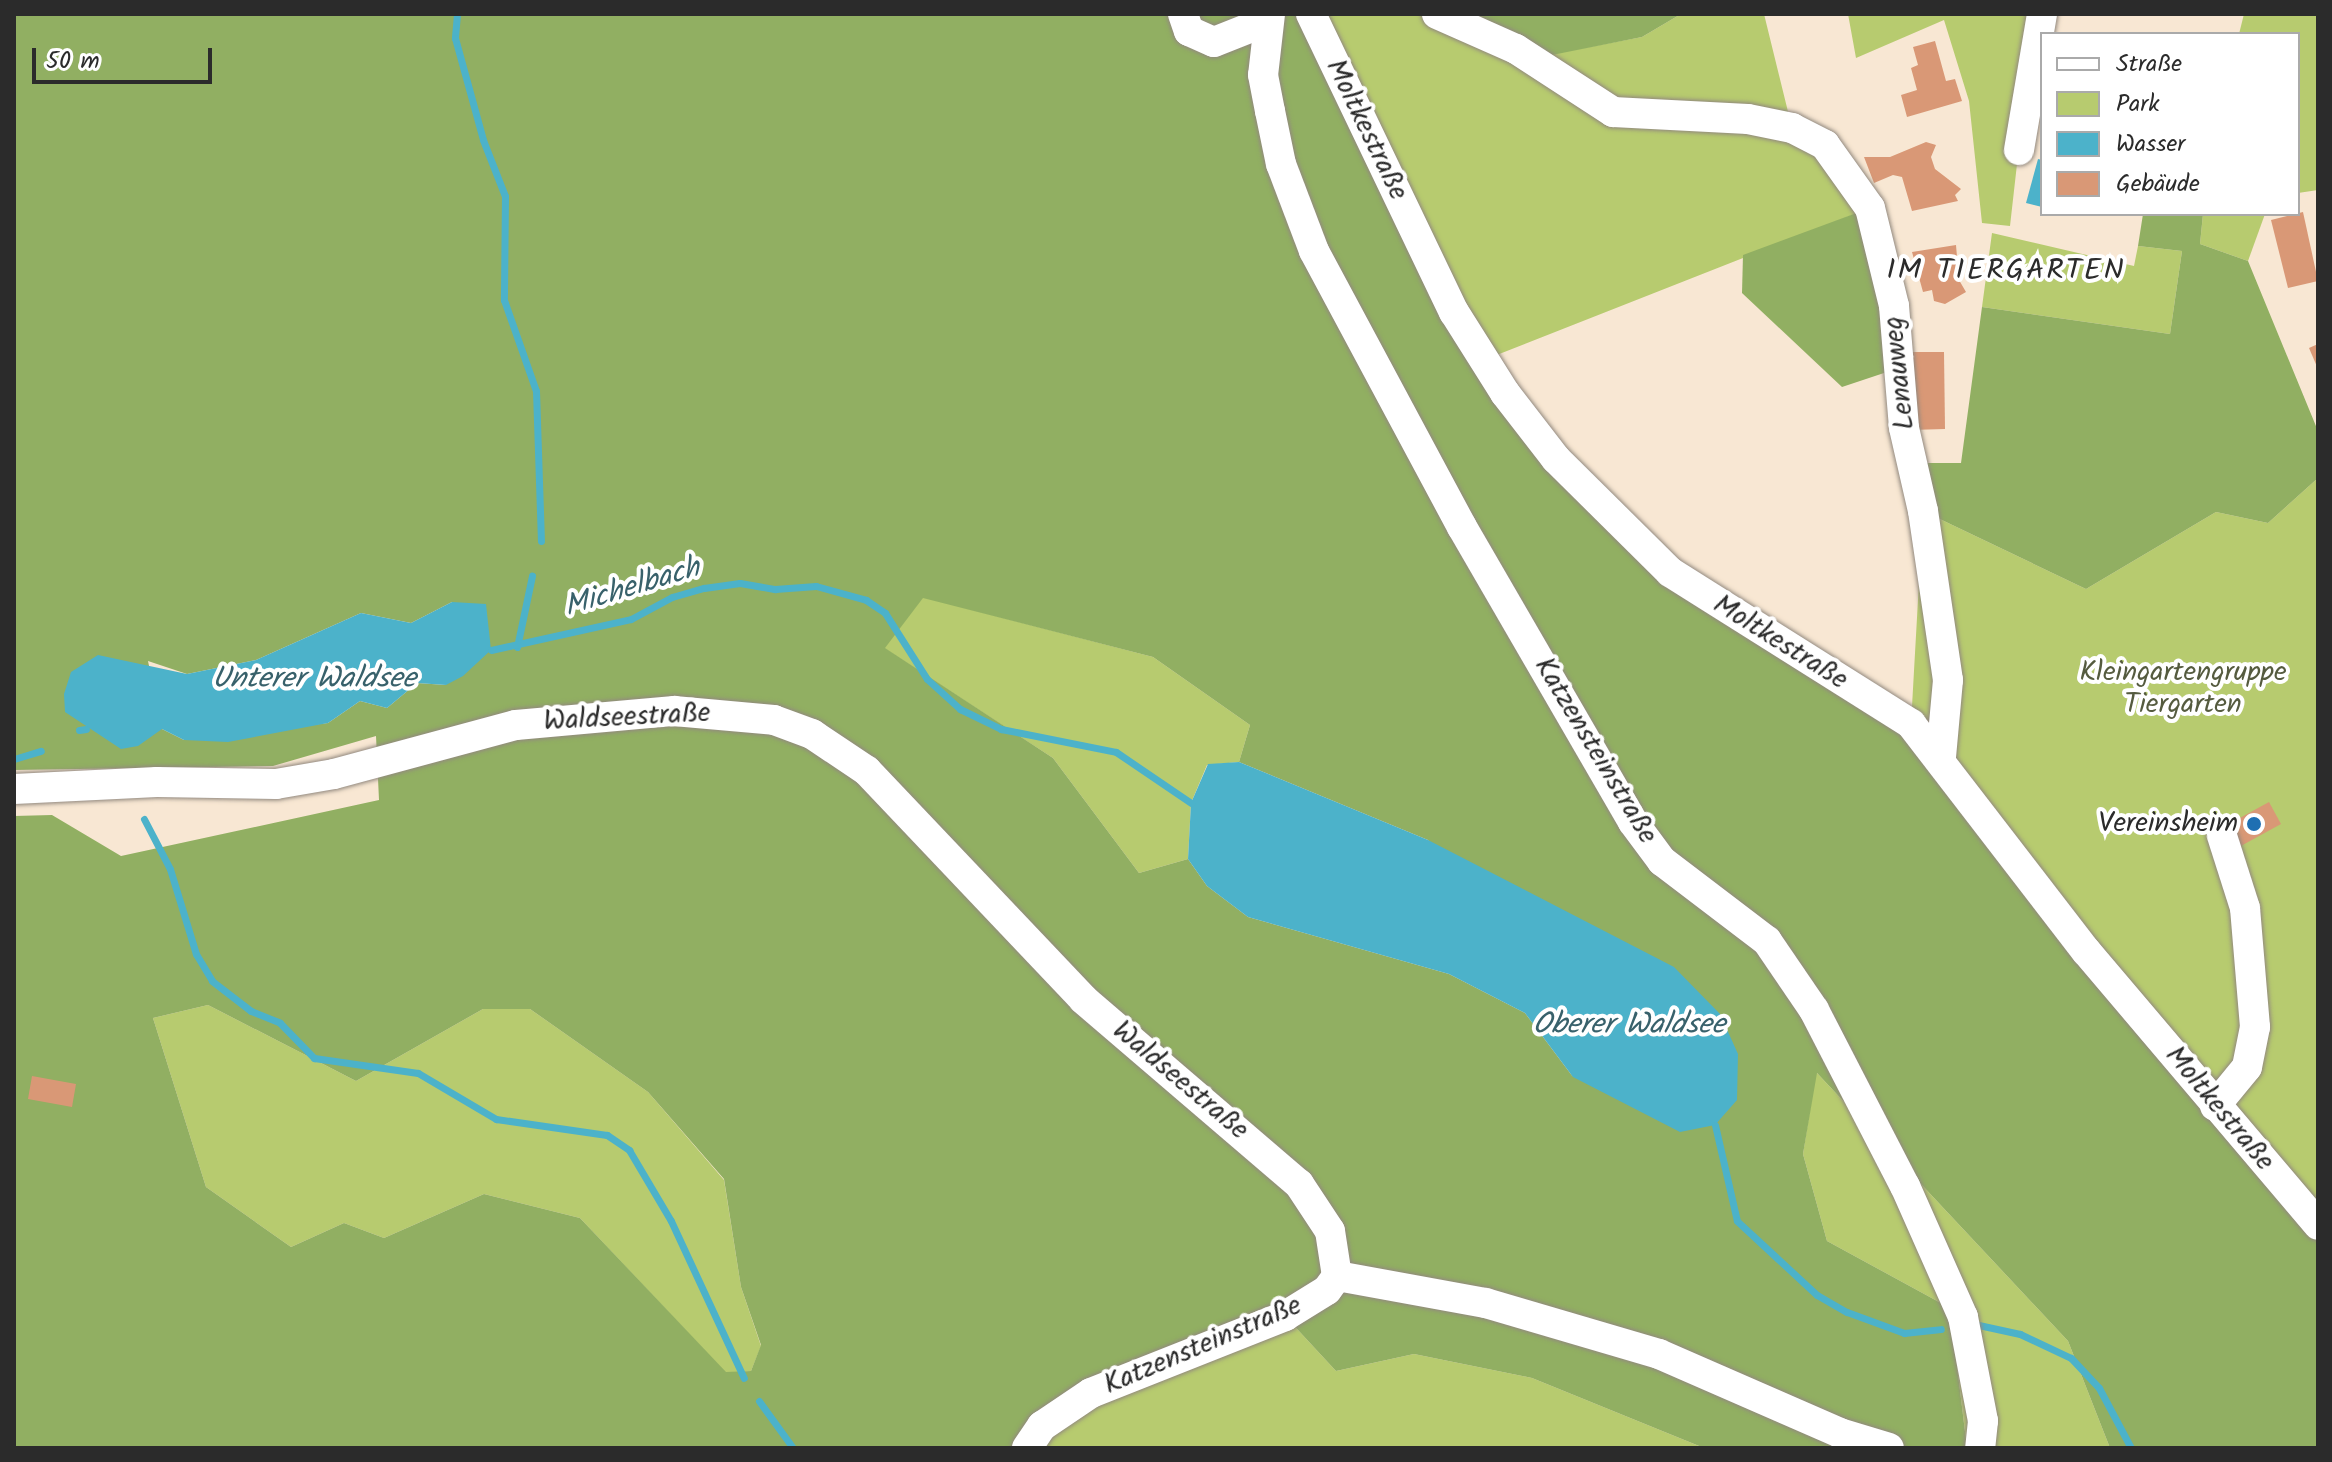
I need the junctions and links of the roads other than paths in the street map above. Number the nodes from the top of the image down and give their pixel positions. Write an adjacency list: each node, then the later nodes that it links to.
1 (1183, 14): 5 (street)
2 (1311, 14): 7 (street, Moltkestraße)
3 (1437, 14): 7 (street, Lenauweg)
4 (2042, 14): 6 (street)
5 (1269, 18): 15 (street, Katzensteinstraße)
6 (2019, 150)
7 (1941, 757): 10 (street, Moltkestraße)
8 (14, 789): 12 (street, Waldseestraße)
9 (2222, 836): 10 (street)
10 (2215, 1106): 11 (street, Moltkestraße)
11 (2318, 1225)
12 (1337, 1276): 13 (street, Katzensteinstraße); 14 (street)
13 (1027, 1448)
14 (1889, 1448)
15 (1980, 1448)

